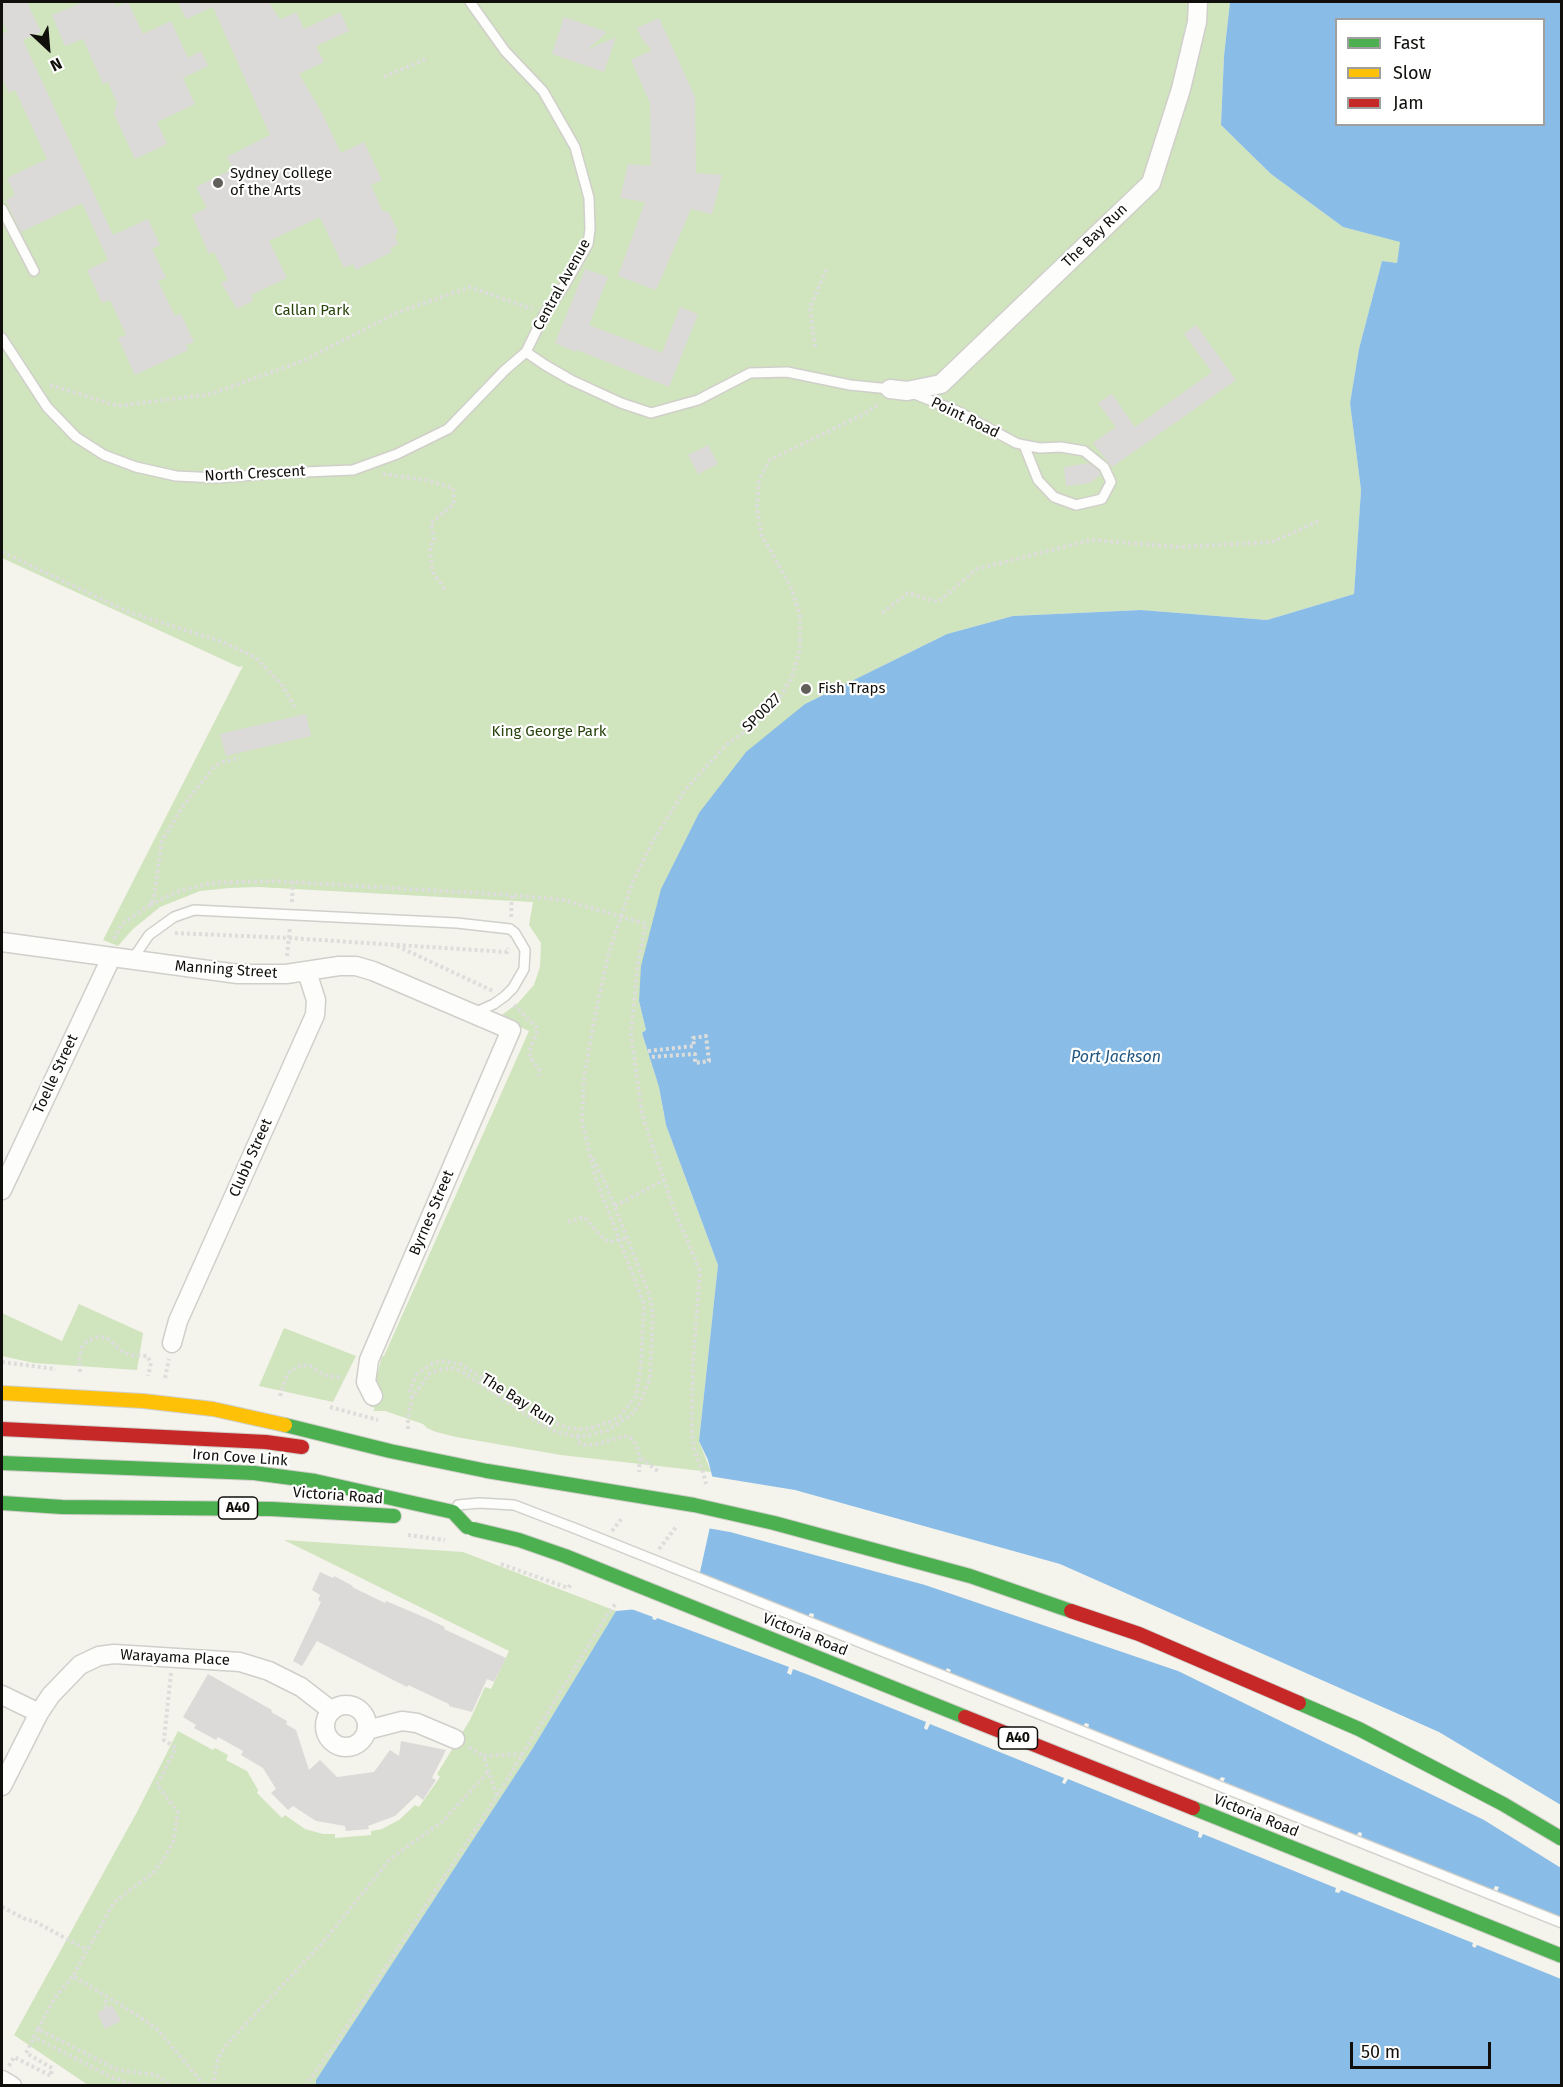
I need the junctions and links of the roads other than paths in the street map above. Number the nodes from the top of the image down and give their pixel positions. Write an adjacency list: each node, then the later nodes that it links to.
1 (1198, 2): 7 (street, The Bay Run)
2 (472, 3): 6 (lane, Central Avenue)
3 (2, 209): 4 (lane)
4 (33, 271)
5 (2, 338): 6 (lane, North Crescent)
6 (526, 352): 7 (lane, Point Road)
7 (898, 390): 8 (lane, Point Road)
8 (1024, 445): 8 (lane, Point Road)
9 (2, 942): 10 (street, Manning Street)
10 (111, 958): 11 (street, Manning Street); 15 (street, Toelle Street)
11 (132, 960): 12 (street, Manning Street); 13 (lane)
12 (307, 972): 13 (street, Manning Street); 16 (street, Clubb Street)
13 (472, 1013): 14 (street, Manning Street)
14 (511, 1030): 18 (street, Byrnes Street)
15 (2, 1190)
16 (172, 1343)
17 (2, 1393): 23 (highway)
18 (373, 1396)
19 (2, 1429): 20 (highway, Iron Cove Link)
20 (310, 1449)
21 (344, 1454): 23 (highway)
22 (2, 1463): 25 (highway, Iron Cove Link)
23 (466, 1468): 35 (highway, bridge)
24 (2, 1503): 26 (highway, Victoria Road / A40)
25 (434, 1507): 28 (highway, Iron Cove Link); 36 (lane, bridge)
26 (403, 1517)
27 (424, 1520): 28 (highway, Victoria Road / A40)
28 (470, 1528): 37 (highway, Victoria Road / A40, bridge)
29 (2, 1695): 31 (street)
30 (332, 1711): 31 (street, Warayama Place); 32 (street); 32 (street)
31 (39, 1713): 34 (street, Warayama Place)
32 (367, 1730): 33 (street)
33 (455, 1739)
34 (2, 1786)
35 (1562, 1839)
36 (1562, 1923)
37 (1562, 1956)
38 (2, 2080): 39 (street)
39 (12, 2085)

